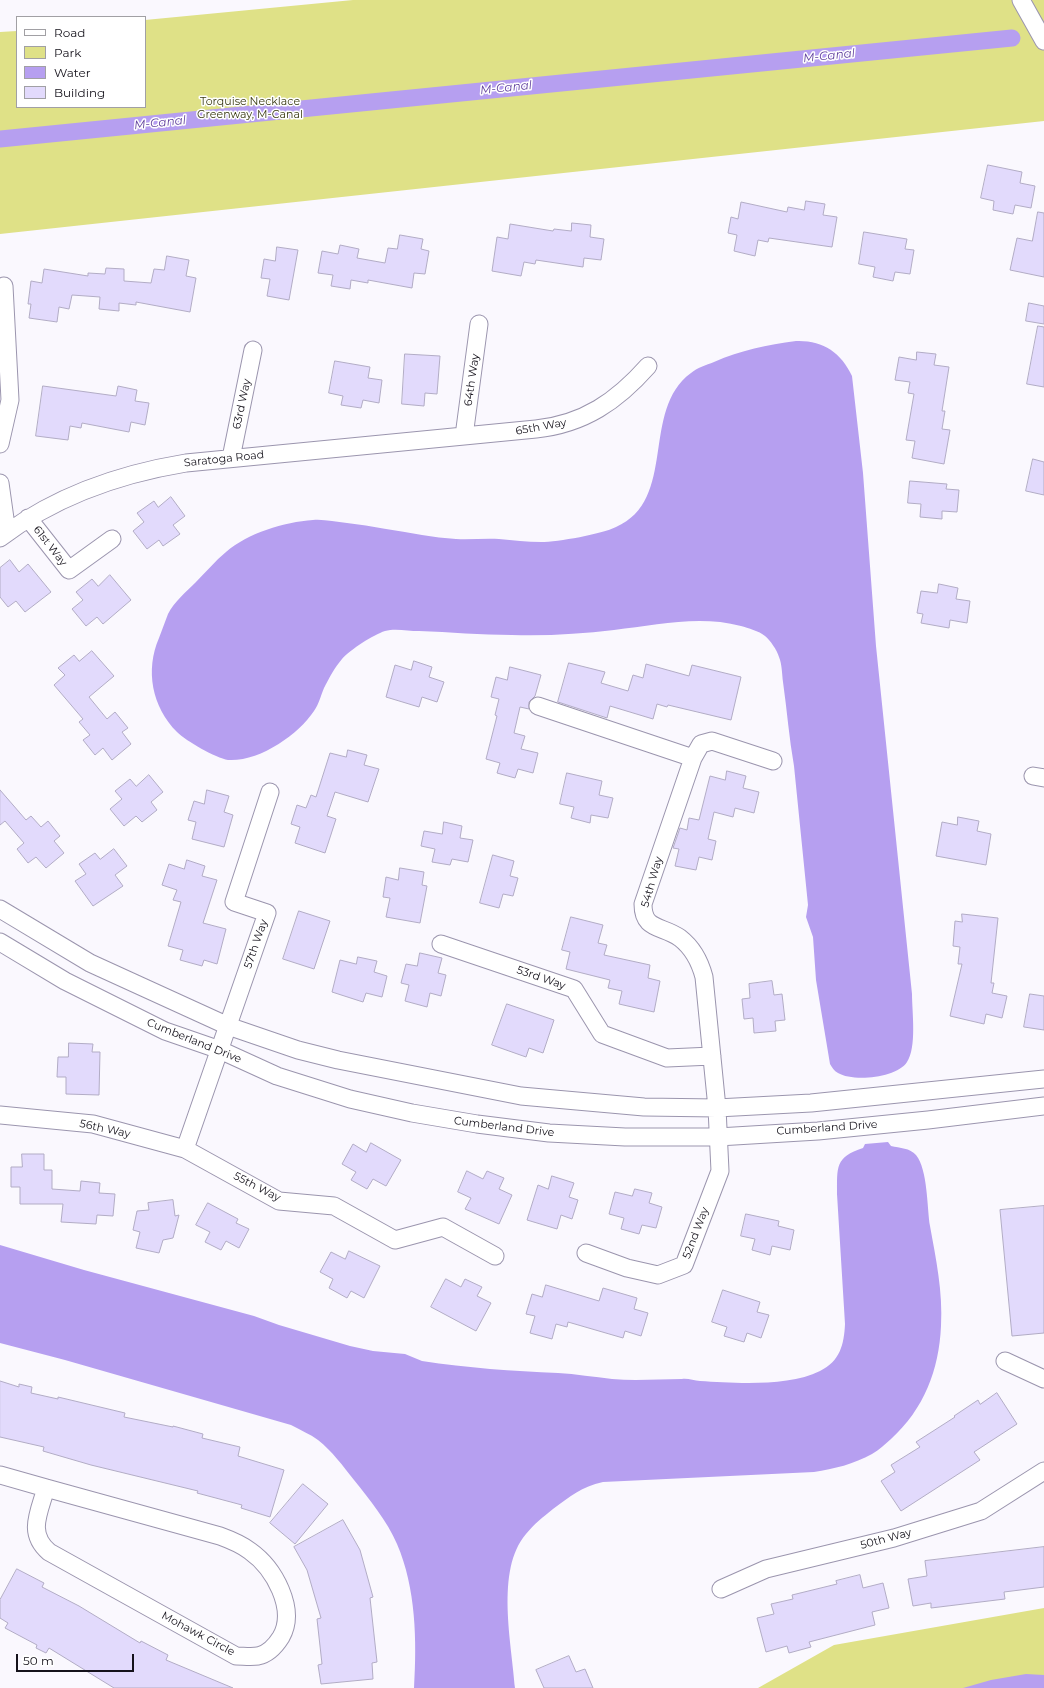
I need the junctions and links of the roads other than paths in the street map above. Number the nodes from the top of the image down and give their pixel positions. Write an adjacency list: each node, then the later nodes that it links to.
1 (1021, 0): 2 (street)
2 (1044, 40)
3 (4, 286): 8 (street)
4 (479, 324): 7 (street, 64th Way)
5 (253, 350): 9 (street, 63rd Way)
6 (648, 366): 7 (street, 65th Way)
7 (464, 436): 9 (street, Saratoga Road)
8 (0, 444)
9 (230, 458): 11 (street, Saratoga Road)
10 (0, 483): 12 (street)
11 (28, 518): 12 (street, Saratoga Road); 13 (street, 61st Way)
12 (3, 535)
13 (112, 539)
14 (538, 706): 15 (street)
15 (693, 758): 16 (street, 54th Way); 23 (street, 54th Way)
16 (773, 761)
17 (270, 792): 21 (street, 57th Way)
18 (0, 909): 21 (street, Cumberland Drive)
19 (0, 942): 22 (street, Cumberland Drive)
20 (441, 944): 23 (street, 53rd Way)
21 (228, 1026): 22 (street, 57th Way); 27 (street, Cumberland Drive)
22 (220, 1050): 27 (street, Cumberland Drive); 28 (street)
23 (712, 1056): 27 (street, 54th Way)
24 (1044, 1078): 27 (street, Cumberland Drive)
25 (1044, 1106): 27 (street, Cumberland Drive)
26 (0, 1115): 28 (street, 56th Way)
27 (718, 1123): 29 (street, 52nd Way)
28 (185, 1149): 30 (street, 55th Way)
29 (586, 1253)
30 (495, 1256)
31 (1005, 1362): 32 (street)
32 (1044, 1379)
33 (1044, 1471): 36 (street, 50th Way)
34 (0, 1475): 35 (street, Mohawk Circle)
35 (46, 1488): 35 (street, Mohawk Circle)
36 (721, 1589)

